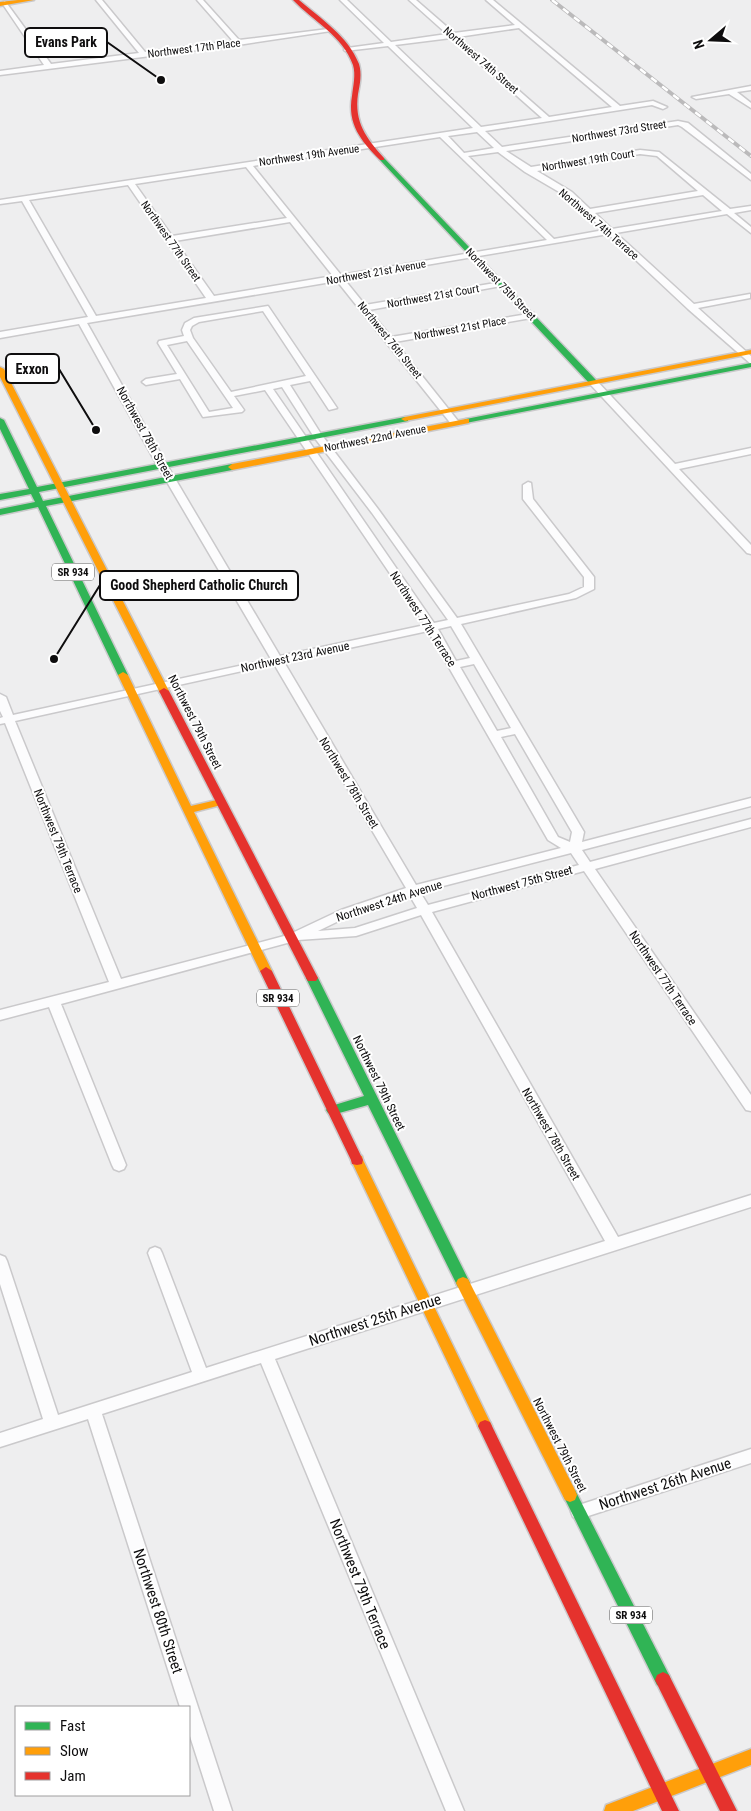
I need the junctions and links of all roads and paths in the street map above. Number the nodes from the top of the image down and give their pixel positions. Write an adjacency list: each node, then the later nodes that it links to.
1 (31, 0): 9 (main road)
2 (99, 0): 16 (street)
3 (200, 0): 13 (street)
4 (296, 0): 11 (main road, Northwest 75th Street)
5 (355, 0): 8 (street)
6 (412, 0): 12 (street, Northwest 74th Street)
7 (489, 0): 10 (street, Northwest 73rd Street)
8 (343, 1): 14 (street, Northwest 74th Terrace)
9 (2, 3): 17 (street)
10 (521, 26): 12 (street); 24 (street, Northwest 73rd Street)
11 (328, 31): 13 (street, Northwest 17th Place); 15 (main road, Northwest 75th Street)
12 (453, 36): 14 (street); 25 (street, Northwest 74th Street)
13 (238, 43): 16 (street, Northwest 17th Place)
14 (388, 44): 15 (street); 26 (street, Northwest 74th Terrace)
15 (347, 50): 28 (main road, Northwest 75th Street)
16 (144, 54): 17 (street, Northwest 17th Place)
17 (49, 66): 18 (street, Northwest 17th Place)
18 (0, 73)
19 (751, 88): 20 (street)
20 (730, 91): 21 (street); 22 (street)
21 (696, 97)
22 (751, 106)
23 (663, 107): 24 (street, Northwest 73rd Street)
24 (618, 108): 25 (street, Northwest 19th Avenue)
25 (549, 120): 26 (street, Northwest 19th Avenue)
26 (480, 131): 27 (street, Northwest 19th Avenue); 29 (street, Northwest 74th Terrace)
27 (443, 136): 28 (street, Northwest 19th Avenue); 30 (street)
28 (369, 146): 31 (street, Northwest 19th Avenue); 46 (main road, Northwest 75th Street)
29 (500, 149): 30 (street, Northwest 73rd Street); 32 (street, Northwest 74th Terrace); 33 (street, Northwest 73rd Street)
30 (463, 155): 45 (street)
31 (248, 164): 34 (street, Northwest 19th Avenue); 41 (street, Northwest 76th Street)
32 (528, 170): 35 (street, Northwest 19th Court); 39 (street, Northwest 74th Terrace)
33 (751, 178)
34 (130, 182): 36 (street, Northwest 19th Avenue); 44 (street, Northwest 77th Street)
35 (706, 192): 39 (street); 40 (street)
36 (24, 198): 37 (street, Northwest 19th Avenue); 54 (street)
37 (0, 202)
38 (751, 208): 40 (street, Northwest 21st Avenue)
39 (588, 212): 43 (street, Northwest 74th Terrace)
40 (729, 212): 42 (street); 43 (street, Northwest 21st Avenue)
41 (292, 219): 44 (street); 47 (street, Northwest 76th Street)
42 (751, 231)
43 (610, 232): 45 (street, Northwest 21st Avenue); 51 (street, Northwest 74th Terrace)
44 (171, 239): 50 (street, Northwest 77th Street)
45 (552, 241): 46 (street, Northwest 21st Avenue)
46 (474, 255): 47 (street, Northwest 21st Avenue); 48 (main road, Northwest 75th Street)
47 (340, 278): 50 (street, Northwest 21st Avenue); 52 (street, Northwest 76th Street)
48 (501, 284): 52 (street, Northwest 21st Court); 53 (main road, Northwest 75th Street)
49 (747, 296): 51 (street)
50 (212, 300): 54 (street, Northwest 21st Avenue)
51 (691, 306): 59 (street, Northwest 74th Terrace)
52 (364, 308): 58 (street, Northwest 76th Street)
53 (530, 315): 58 (street, Northwest 21st Place); 65 (main road, Northwest 75th Street)
54 (94, 320): 55 (street, Northwest 21st Avenue)
55 (82, 322): 56 (street, Northwest 21st Avenue); 80 (street, Northwest 78th Street)
56 (0, 335)
57 (188, 338): 62 (street); 63 (street); 69 (street)
58 (390, 340): 71 (street, Northwest 76th Street)
59 (746, 352): 60 (street); 65 (main road, Northwest 22nd Avenue)
60 (751, 363): 68 (main road, Northwest 22nd Avenue)
61 (0, 369): 72 (main road, Northwest 79th Street / SR 934)
62 (182, 376): 64 (street); 69 (street)
63 (312, 378): 66 (street); 70 (street)
64 (146, 382)
65 (593, 382): 68 (street, Northwest 75th Street); 71 (main road, Northwest 22nd Avenue)
66 (285, 384): 67 (street); 75 (street, Northwest 77th Terrace)
67 (267, 387): 69 (street); 76 (street, Northwest 77th Terrace)
68 (604, 394): 74 (main road, Northwest 22nd Avenue); 81 (street, Northwest 75th Street)
69 (228, 395)
70 (332, 408)
71 (444, 411): 74 (street, Northwest 76th Street); 75 (main road, Northwest 22nd Avenue)
72 (23, 415): 73 (main road); 83 (main road, Northwest 79th Street / SR 934)
73 (0, 420): 85 (main road, SR 934)
74 (455, 423): 77 (main road, Northwest 22nd Avenue)
75 (317, 435): 76 (main road, Northwest 22nd Avenue); 77 (street, Northwest 77th Terrace)
76 (300, 438): 79 (street, Northwest 77th Terrace); 80 (main road, Northwest 22nd Avenue)
77 (328, 448): 79 (main road, Northwest 22nd Avenue); 93 (street, Northwest 77th Terrace)
78 (751, 450): 81 (street)
79 (311, 451): 82 (main road, Northwest 22nd Avenue); 94 (street, Northwest 77th Terrace)
80 (162, 465): 82 (street, Northwest 78th Street); 83 (main road, Northwest 22nd Avenue)
81 (674, 466): 90 (street, Northwest 75th Street)
82 (170, 478): 87 (main road, Northwest 22nd Avenue); 95 (street, Northwest 78th Street)
83 (59, 485): 85 (main road, Northwest 22nd Avenue); 87 (main road, Northwest 79th Street / SR 934)
84 (528, 486): 93 (street, Northwest 23rd Avenue)
85 (33, 490): 86 (main road, Northwest 22nd Avenue); 88 (main road, SR 934)
86 (0, 497)
87 (66, 498): 88 (main road, Northwest 22nd Avenue); 92 (main road, Northwest 79th Street / SR 934)
88 (39, 504): 89 (main road, Northwest 22nd Avenue); 91 (main road, SR 934)
89 (0, 512)
90 (751, 551)
91 (78, 584): 92 (main road); 99 (main road, SR 934)
92 (128, 622): 98 (main road, Northwest 79th Street / SR 934)
93 (455, 623): 94 (street, Northwest 23rd Avenue); 96 (street, Northwest 77th Terrace)
94 (432, 628): 95 (street, Northwest 23rd Avenue); 97 (street, Northwest 77th Terrace)
95 (276, 660): 98 (street, Northwest 23rd Avenue); 110 (street, Northwest 78th Street)
96 (477, 660): 97 (street); 102 (street, Northwest 77th Terrace)
97 (453, 665): 103 (street, Northwest 77th Terrace)
98 (161, 686): 99 (street, Northwest 23rd Avenue); 104 (main road, Northwest 79th Street / SR 934)
99 (130, 693): 101 (street, Northwest 23rd Avenue); 106 (main road, SR 934)
100 (0, 697): 101 (street, Northwest 79th Terrace)
101 (4, 720): 114 (street, Northwest 79th Terrace)
102 (518, 730): 103 (street); 108 (street, Northwest 77th Terrace)
103 (494, 735): 108 (street, Northwest 77th Terrace)
104 (221, 802): 106 (main road); 112 (main road, Northwest 79th Street / SR 934)
105 (751, 802): 108 (street, Northwest 24th Avenue)
106 (187, 810): 113 (main road, SR 934)
107 (751, 823): 109 (street, Northwest 75th Street)
108 (575, 848): 109 (street, Northwest 77th Terrace); 110 (street, Northwest 24th Avenue)
109 (586, 866): 111 (street, Northwest 75th Street); 118 (street, Northwest 77th Terrace)
110 (413, 890): 111 (street, Northwest 78th Street); 112 (street, Northwest 24th Avenue)
111 (424, 910): 112 (street, Northwest 75th Street); 122 (street, Northwest 78th Street)
112 (292, 938): 113 (street, Northwest 24th Avenue); 117 (main road, Northwest 79th Street / SR 934)
113 (253, 948): 114 (street, Northwest 24th Avenue); 119 (main road, SR 934)
114 (116, 985): 115 (street, Northwest 24th Avenue)
115 (53, 1001): 116 (street, Northwest 24th Avenue); 120 (street)
116 (0, 1015)
117 (372, 1099): 119 (main road); 125 (main road, Northwest 79th Street / SR 934)
118 (751, 1106)
119 (332, 1110): 126 (main road, SR 934)
120 (119, 1165)
121 (751, 1201): 122 (street, Northwest 25th Avenue)
122 (615, 1245): 125 (street, Northwest 25th Avenue)
123 (155, 1253): 128 (street)
124 (0, 1261): 130 (street)
125 (467, 1291): 126 (street, Northwest 25th Avenue); 133 (main road, Northwest 79th Street / SR 934)
126 (426, 1304): 127 (street, Northwest 25th Avenue); 138 (main road, SR 934)
127 (266, 1356): 128 (street, Northwest 25th Avenue); 140 (street, Northwest 79th Terrace)
128 (202, 1377): 129 (street, Northwest 25th Avenue)
129 (94, 1411): 130 (street, Northwest 25th Avenue); 134 (street, Northwest 80th Street)
130 (53, 1424): 131 (street, Northwest 25th Avenue)
131 (0, 1440)
132 (751, 1456): 133 (street, Northwest 26th Avenue)
133 (579, 1512): 137 (main road, Northwest 79th Street / SR 934)
134 (189, 1706)
135 (190, 1709): 139 (street, Northwest 80th Street)
136 (751, 1757): 137 (main road)
137 (712, 1772): 138 (main road); 143 (main road, Northwest 79th Street / SR 934)
138 (662, 1791): 141 (main road); 142 (main road, SR 934)
139 (223, 1811)
140 (455, 1811)
141 (612, 1811)
142 (672, 1811)
143 (729, 1811)

